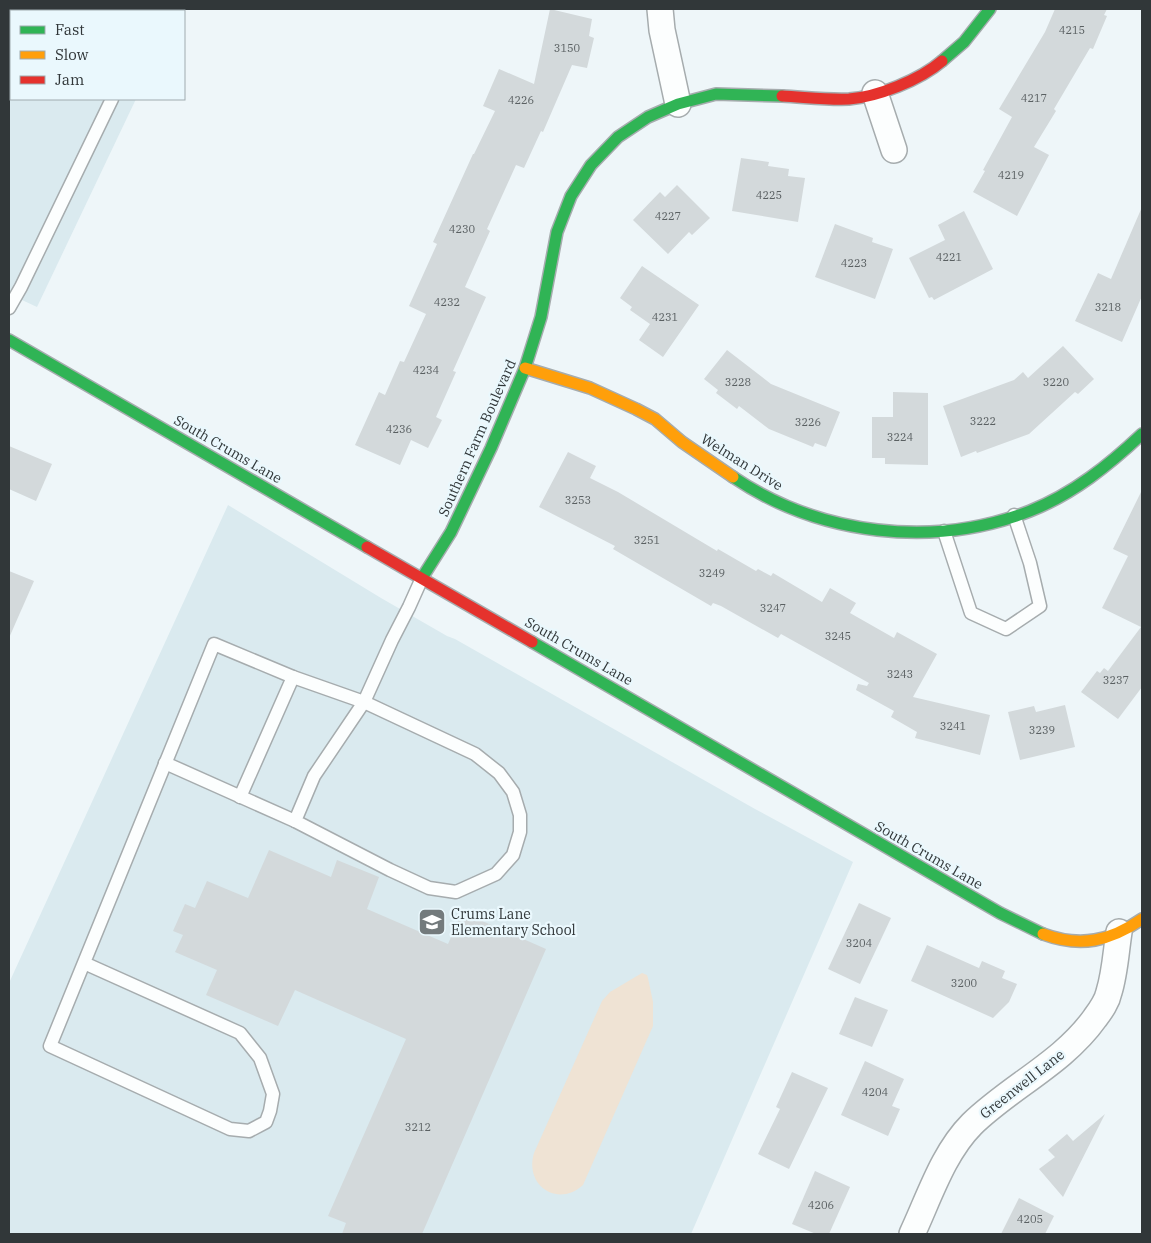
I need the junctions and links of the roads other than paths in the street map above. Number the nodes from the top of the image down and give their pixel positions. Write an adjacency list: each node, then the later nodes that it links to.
1 (660, 9): 5 (street)
2 (990, 9): 3 (street, Southern Farm Boulevard)
3 (875, 93): 5 (street, Southern Farm Boulevard); 6 (street)
4 (112, 100): 7 (lane)
5 (678, 104): 9 (street, Southern Farm Boulevard)
6 (894, 150)
7 (9, 308)
8 (9, 340): 13 (street, South Crums Lane)
9 (525, 368): 12 (street, Welman Drive); 13 (street, Southern Farm Boulevard)
10 (1142, 434): 11 (street, Welman Drive)
11 (1014, 515): 12 (street, Welman Drive); 12 (lane)
12 (944, 531)
13 (422, 578): 15 (lane); 20 (street, South Crums Lane)
14 (293, 677): 15 (lane); 16 (lane); 17 (lane)
15 (364, 702): 18 (lane); 18 (lane)
16 (165, 763): 17 (lane); 21 (lane)
17 (240, 797): 18 (lane)
18 (295, 821)
19 (1142, 919): 20 (street, South Crums Lane)
20 (1119, 932): 22 (street, Greenwell Lane)
21 (84, 963): 21 (lane)
22 (912, 1234)

